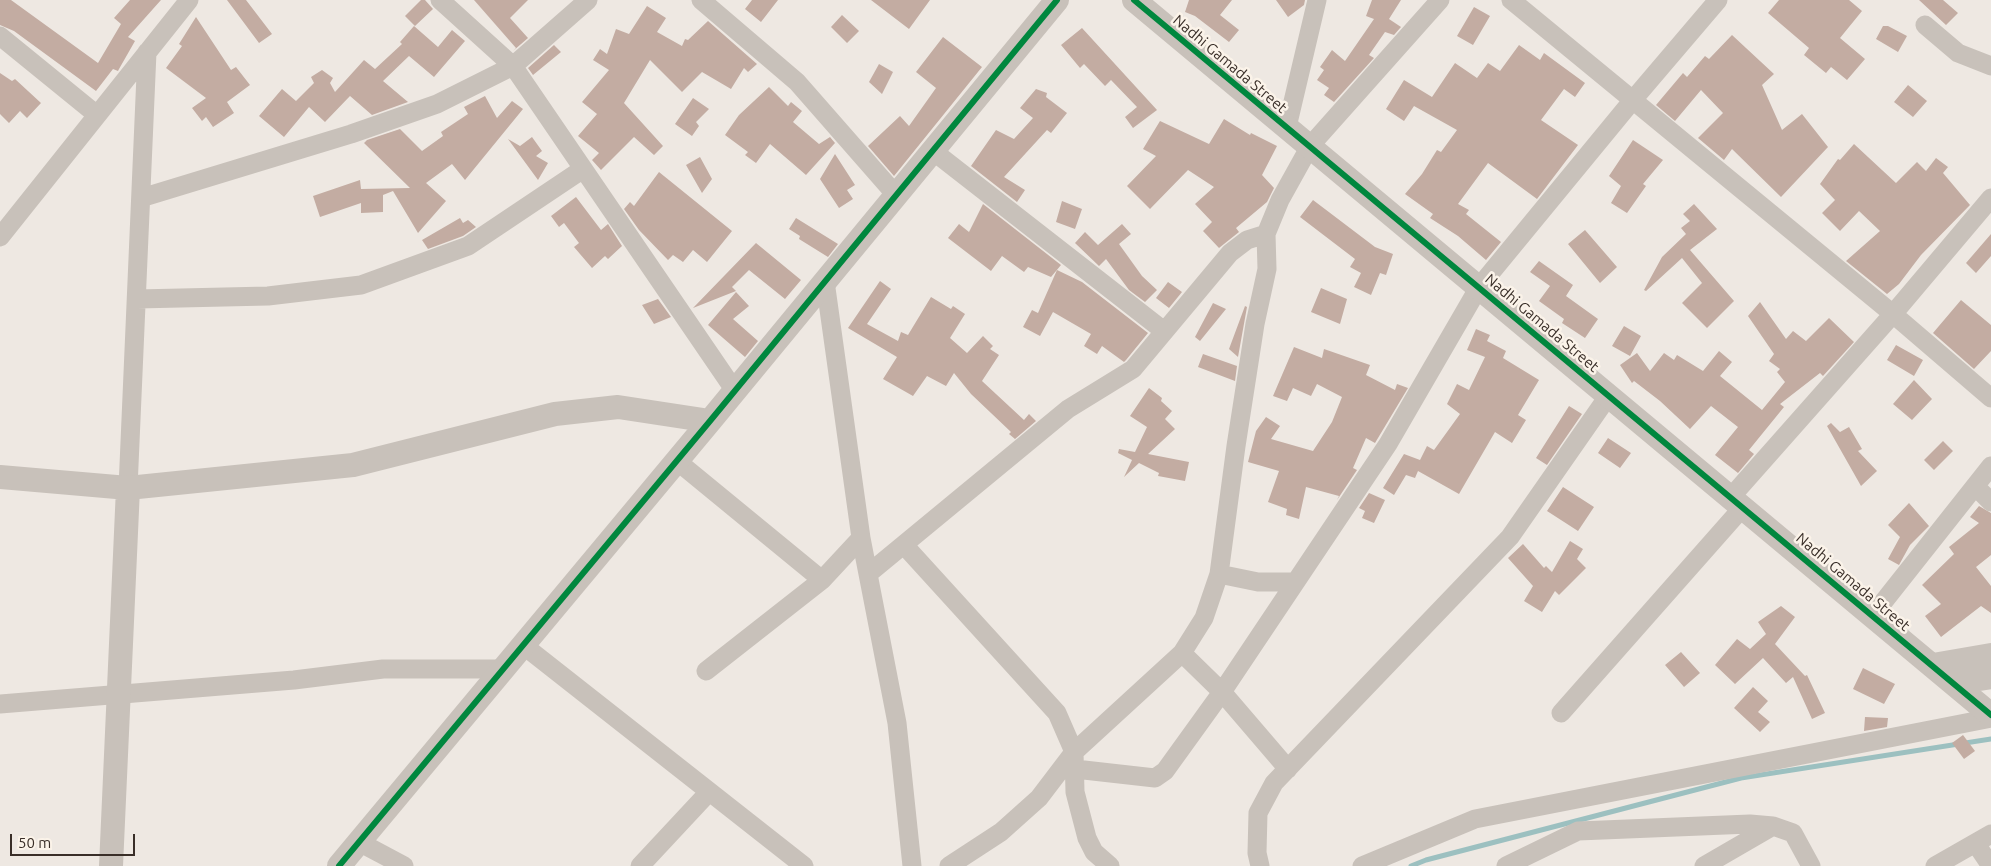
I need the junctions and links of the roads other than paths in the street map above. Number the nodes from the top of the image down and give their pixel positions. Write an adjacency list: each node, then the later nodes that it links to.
1 (189, 0): 13 (street)
2 (440, 0): 14 (street)
3 (588, 0): 14 (street)
4 (701, 0): 22 (street)
5 (1057, 0): 20 (street)
6 (1134, 0): 18 (street, Nadhi Gamada Street)
7 (1317, 0): 18 (street)
8 (1440, 0): 19 (street)
9 (1511, 0): 16 (street)
10 (1718, 0): 16 (street)
11 (1925, 25): 15 (street)
12 (0, 36): 17 (street)
13 (147, 52): 17 (street); 23 (street)
14 (513, 66): 21 (street); 23 (street)
15 (1991, 66)
16 (1632, 101): 28 (street); 30 (street)
17 (97, 115): 26 (street)
18 (1287, 127): 19 (street, Nadhi Gamada Street)
19 (1310, 146): 25 (street); 28 (street, Nadhi Gamada Street)
20 (933, 151): 22 (street); 31 (street)
21 (583, 168): 29 (street); 32 (street)
22 (896, 195): 27 (street)
23 (141, 198): 29 (street)
24 (1991, 198): 30 (street)
25 (1266, 234): 31 (street); 46 (street)
26 (0, 237)
27 (825, 281): 32 (street); 43 (street)
28 (1479, 287): 33 (street, Nadhi Gamada Street); 48 (street)
29 (137, 299): 40 (street)
30 (1894, 314): 34 (street); 41 (street)
31 (1164, 331): 44 (street)
32 (735, 391): 35 (street)
33 (1608, 395): 41 (street, Nadhi Gamada Street); 64 (street)
34 (1991, 398)
35 (710, 421): 36 (street); 40 (street)
36 (677, 461): 47 (street); 50 (street)
37 (1991, 466): 39 (street)
38 (0, 477): 40 (street)
39 (1975, 486): 42 (street); 49 (street)
40 (128, 488): 59 (street)
41 (1737, 502): 49 (street, Nadhi Gamada Street); 61 (street)
42 (1991, 502)
43 (861, 538): 45 (street); 47 (street)
44 (904, 545): 45 (street); 63 (street)
45 (868, 574): 74 (street)
46 (1219, 574): 48 (street); 51 (street)
47 (822, 580): 55 (street)
48 (1293, 582): 58 (street)
49 (1873, 615): 53 (street, Nadhi Gamada Street)
50 (524, 645): 54 (street); 65 (street)
51 (1182, 653): 58 (street); 63 (street)
52 (1991, 655): 53 (street)
53 (1933, 665): 57 (street, Nadhi Gamada Street)
54 (504, 669): 59 (street); 68 (street)
55 (706, 671)
56 (1991, 677): 57 (street)
57 (1954, 683): 62 (street, Nadhi Gamada Street)
58 (1222, 692): 63 (street); 64 (street)
59 (119, 694): 60 (street); 69 (street)
60 (0, 704)
61 (1561, 713)
62 (1991, 716): 78 (street)
63 (1074, 761): 75 (street); 76 (street)
64 (1288, 769): 77 (street)
65 (710, 792): 72 (street); 73 (street)
66 (1773, 826): 79 (street); 80 (street); 81 (street)
67 (1983, 839): 82 (street); 83 (street)
68 (359, 842): 70 (street); 71 (street)
69 (111, 866)
70 (339, 866)
71 (404, 866)
72 (640, 866)
73 (804, 866)
74 (912, 866)
75 (949, 866)
76 (1110, 866)
77 (1260, 866)
78 (1362, 866)
79 (1506, 866)
80 (1704, 866)
81 (1812, 866)
82 (1935, 866)
83 (1991, 866)

